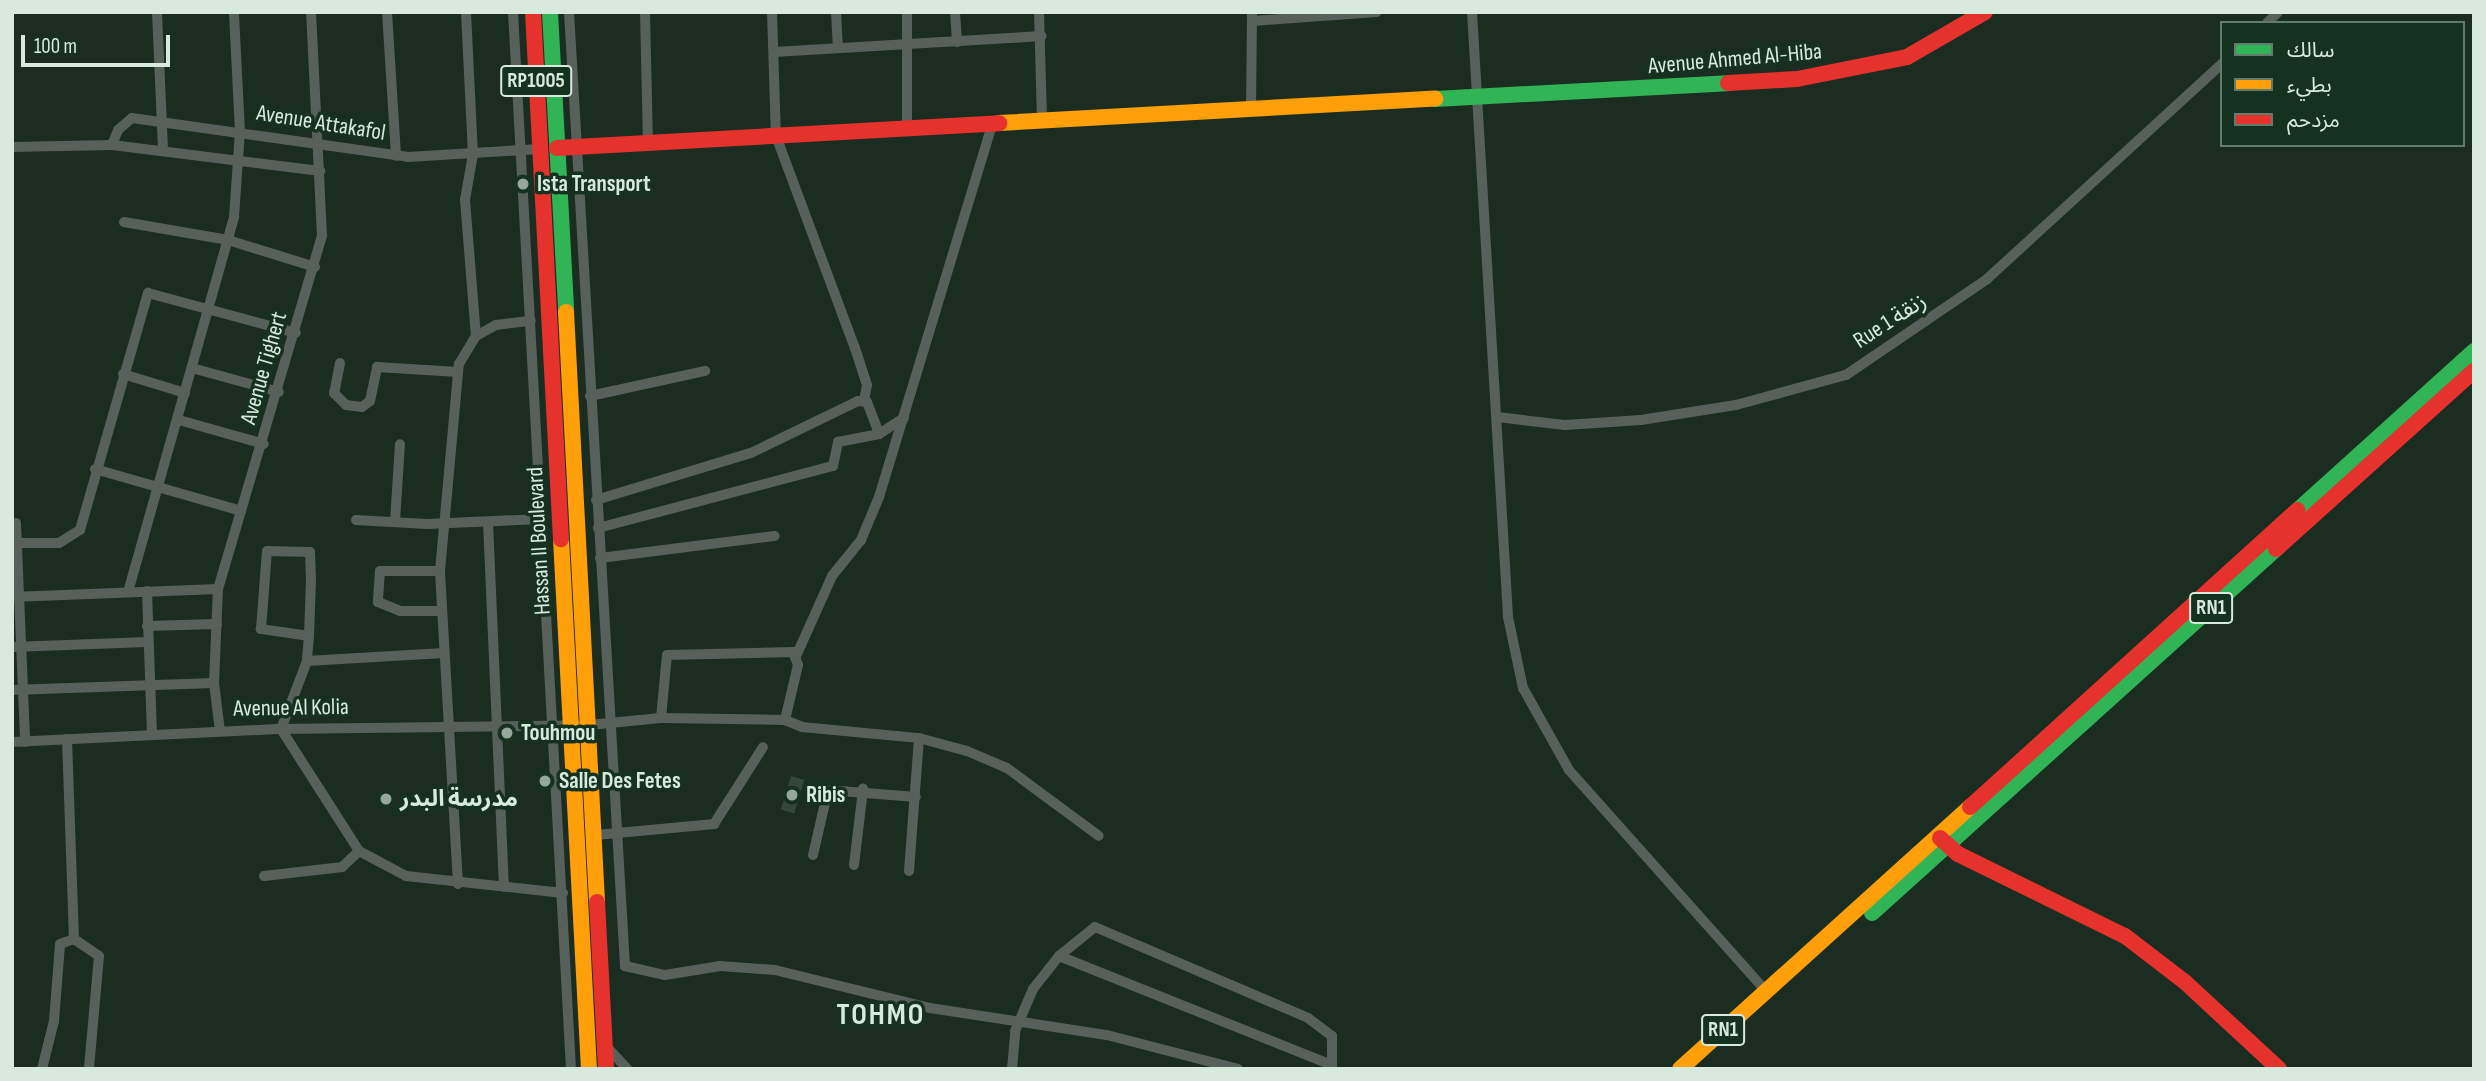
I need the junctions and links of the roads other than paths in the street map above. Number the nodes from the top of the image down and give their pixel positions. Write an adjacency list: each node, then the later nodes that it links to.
1 (157, 12): 28 (street)
2 (234, 12): 32 (street)
3 (311, 12): 34 (street, Avenue Tighert)
4 (387, 12): 44 (street)
5 (466, 12): 43 (street)
6 (513, 12): 42 (street)
7 (533, 12): 40 (main road, Hassan II Boulevard / RP1005)
8 (550, 12): 39 (main road, Hassan II Boulevard / RP1005)
9 (569, 12): 38 (street)
10 (645, 12): 35 (street)
11 (772, 12): 24 (street)
12 (836, 12): 23 (street)
13 (907, 12): 22 (street)
14 (956, 12): 21 (street)
15 (1040, 12): 20 (street)
16 (1377, 12): 19 (street)
17 (1472, 12): 26 (street)
18 (1985, 12): 26 (main road, Avenue Ahmed Al-Hiba)
19 (1252, 17): 27 (street)
20 (1042, 36): 21 (street); 29 (street)
21 (957, 42): 22 (street)
22 (909, 45): 23 (street); 31 (street)
23 (838, 48): 24 (street)
24 (774, 52): 33 (street)
25 (2220, 66): 65 (street, Rue 1 زنقة)
26 (1474, 98): 27 (main road, Avenue Ahmed Al-Hiba); 65 (street)
27 (1251, 110): 29 (main road, Avenue Ahmed Al-Hiba)
28 (163, 121): 32 (street, Avenue Attakafol); 36 (street, Avenue Attakafol); 41 (street)
29 (1042, 121): 30 (main road, Avenue Ahmed Al-Hiba)
30 (992, 124): 31 (main road, Avenue Ahmed Al-Hiba); 66 (street)
31 (907, 129): 33 (main road, Avenue Ahmed Al-Hiba)
32 (240, 132): 34 (street, Avenue Attakafol); 45 (street)
33 (776, 136): 35 (main road, Avenue Ahmed Al-Hiba); 64 (street)
34 (318, 143): 44 (street, Avenue Attakafol); 46 (street, Avenue Tighert)
35 (649, 143): 38 (main road, Avenue Ahmed Al-Hiba)
36 (112, 145): 37 (street); 41 (street)
37 (12, 147)
38 (577, 147): 39 (main road, Avenue Ahmed Al-Hiba); 63 (street)
39 (557, 148): 40 (main road, Avenue Ahmed Al-Hiba); 105 (main road, Hassan II Boulevard)
40 (540, 149): 42 (street, Avenue Attakafol); 107 (main road, Hassan II Boulevard)
41 (163, 150): 45 (street)
42 (520, 150): 43 (street, Avenue Attakafol); 51 (street)
43 (473, 154): 44 (street, Avenue Attakafol); 53 (street)
44 (396, 156)
45 (240, 159): 46 (street); 48 (street)
46 (320, 171): 49 (street, Avenue Tighert)
47 (124, 222): 48 (street)
48 (228, 240): 49 (street); 50 (street)
49 (314, 267): 52 (street, Avenue Tighert)
50 (207, 307): 52 (street); 56 (street); 60 (street)
51 (531, 321): 53 (street); 75 (street)
52 (296, 333): 61 (street, Avenue Tighert)
53 (477, 336): 59 (street)
54 (2474, 351): 123 (main road, RN1)
55 (340, 363): 59 (street)
56 (192, 368): 61 (street); 62 (street)
57 (2474, 370): 123 (main road, RN1)
58 (705, 371): 63 (street)
59 (458, 372): 78 (street)
60 (123, 374): 62 (street); 71 (street)
61 (279, 392): 69 (street, Avenue Tighert)
62 (185, 393): 67 (street)
63 (590, 396): 73 (street)
64 (863, 401): 68 (street); 73 (street)
65 (1497, 417): 134 (street)
66 (904, 418): 68 (street); 97 (street)
67 (178, 419): 69 (street); 72 (street)
68 (879, 434): 81 (street)
69 (264, 444): 74 (street, Avenue Tighert)
70 (400, 444): 77 (street)
71 (95, 469): 72 (street); 83 (street)
72 (158, 489): 74 (street); 88 (street)
73 (596, 500): 81 (street)
74 (241, 511): 86 (street, Avenue Tighert)
75 (542, 519): 79 (street); 106 (street)
76 (356, 520): 77 (street)
77 (395, 521): 78 (street)
78 (443, 521): 79 (street); 85 (street)
79 (488, 522): 108 (street)
80 (16, 523): 83 (street)
81 (598, 528): 84 (street)
82 (775, 536): 84 (street)
83 (19, 543): 89 (street)
84 (600, 558): 103 (street)
85 (440, 571): 90 (street); 90 (street)
86 (218, 589): 87 (street); 91 (street, Avenue Tighert)
87 (147, 591): 88 (street); 92 (street)
88 (128, 592): 89 (street)
89 (16, 596): 95 (street)
90 (442, 611): 96 (street)
91 (217, 624): 92 (street); 99 (street, Avenue Tighert)
92 (148, 626): 94 (street)
93 (309, 636): 93 (street); 98 (street)
94 (148, 642): 95 (street); 100 (street)
95 (17, 647): 101 (street)
96 (444, 653): 98 (street); 109 (street)
97 (797, 654): 102 (street); 104 (street)
98 (307, 661): 110 (street)
99 (214, 683): 100 (street); 111 (street, Avenue Tighert)
100 (150, 686): 101 (street); 112 (street)
101 (18, 689): 116 (street)
102 (661, 718): 103 (street, Avenue Al Kolia); 104 (street, Avenue Al Kolia)
103 (610, 719): 105 (street, Avenue Al Kolia); 120 (street)
104 (786, 720): 113 (street, Avenue Al Kolia)
105 (589, 725): 107 (street, Avenue Al Kolia); 121 (main road, Hassan II Boulevard)
106 (552, 726): 107 (street, Avenue Al Kolia); 108 (street, Avenue Al Kolia); 131 (street)
107 (570, 726): 142 (main road, Hassan II Boulevard)
108 (493, 727): 109 (street, Avenue Al Kolia); 130 (street)
109 (450, 728): 110 (street, Avenue Al Kolia); 129 (street)
110 (281, 729): 111 (street, Avenue Al Kolia); 124 (street)
111 (220, 731): 112 (street, Avenue Al Kolia)
112 (152, 734): 114 (street, Avenue Al Kolia)
113 (919, 738): 119 (street); 122 (street, Avenue Al Kolia)
114 (67, 739): 116 (street, Avenue Al Kolia); 132 (street)
115 (12, 742): 116 (street, Avenue Al Kolia)
116 (25, 742)
117 (763, 747): 120 (street)
118 (863, 789): 119 (street); 125 (street); 126 (street)
119 (916, 797): 127 (street)
120 (615, 833): 121 (street); 135 (street)
121 (596, 835): 136 (main road, Hassan II Boulevard)
122 (1098, 836)
123 (1943, 841): 134 (main road, RN1); 147 (main road, RN1); 148 (main road)
124 (359, 851): 128 (street); 129 (street)
125 (813, 855)
126 (854, 865)
127 (909, 871)
128 (264, 876)
129 (458, 884): 130 (street)
130 (504, 887): 131 (street)
131 (563, 893): 141 (street)
132 (74, 939): 139 (street); 140 (street)
133 (1059, 956): 135 (street); 137 (street); 137 (street)
134 (1766, 991): 146 (main road, RN1)
135 (1019, 1021): 138 (street); 145 (street)
136 (605, 1045): 143 (main road, Hassan II Boulevard); 144 (street)
137 (1332, 1067)
138 (1015, 1068)
139 (42, 1069)
140 (89, 1069)
141 (571, 1069)
142 (589, 1069)
143 (606, 1069)
144 (627, 1069)
145 (1238, 1069)
146 (1680, 1069)
147 (1700, 1069)
148 (2279, 1069)

